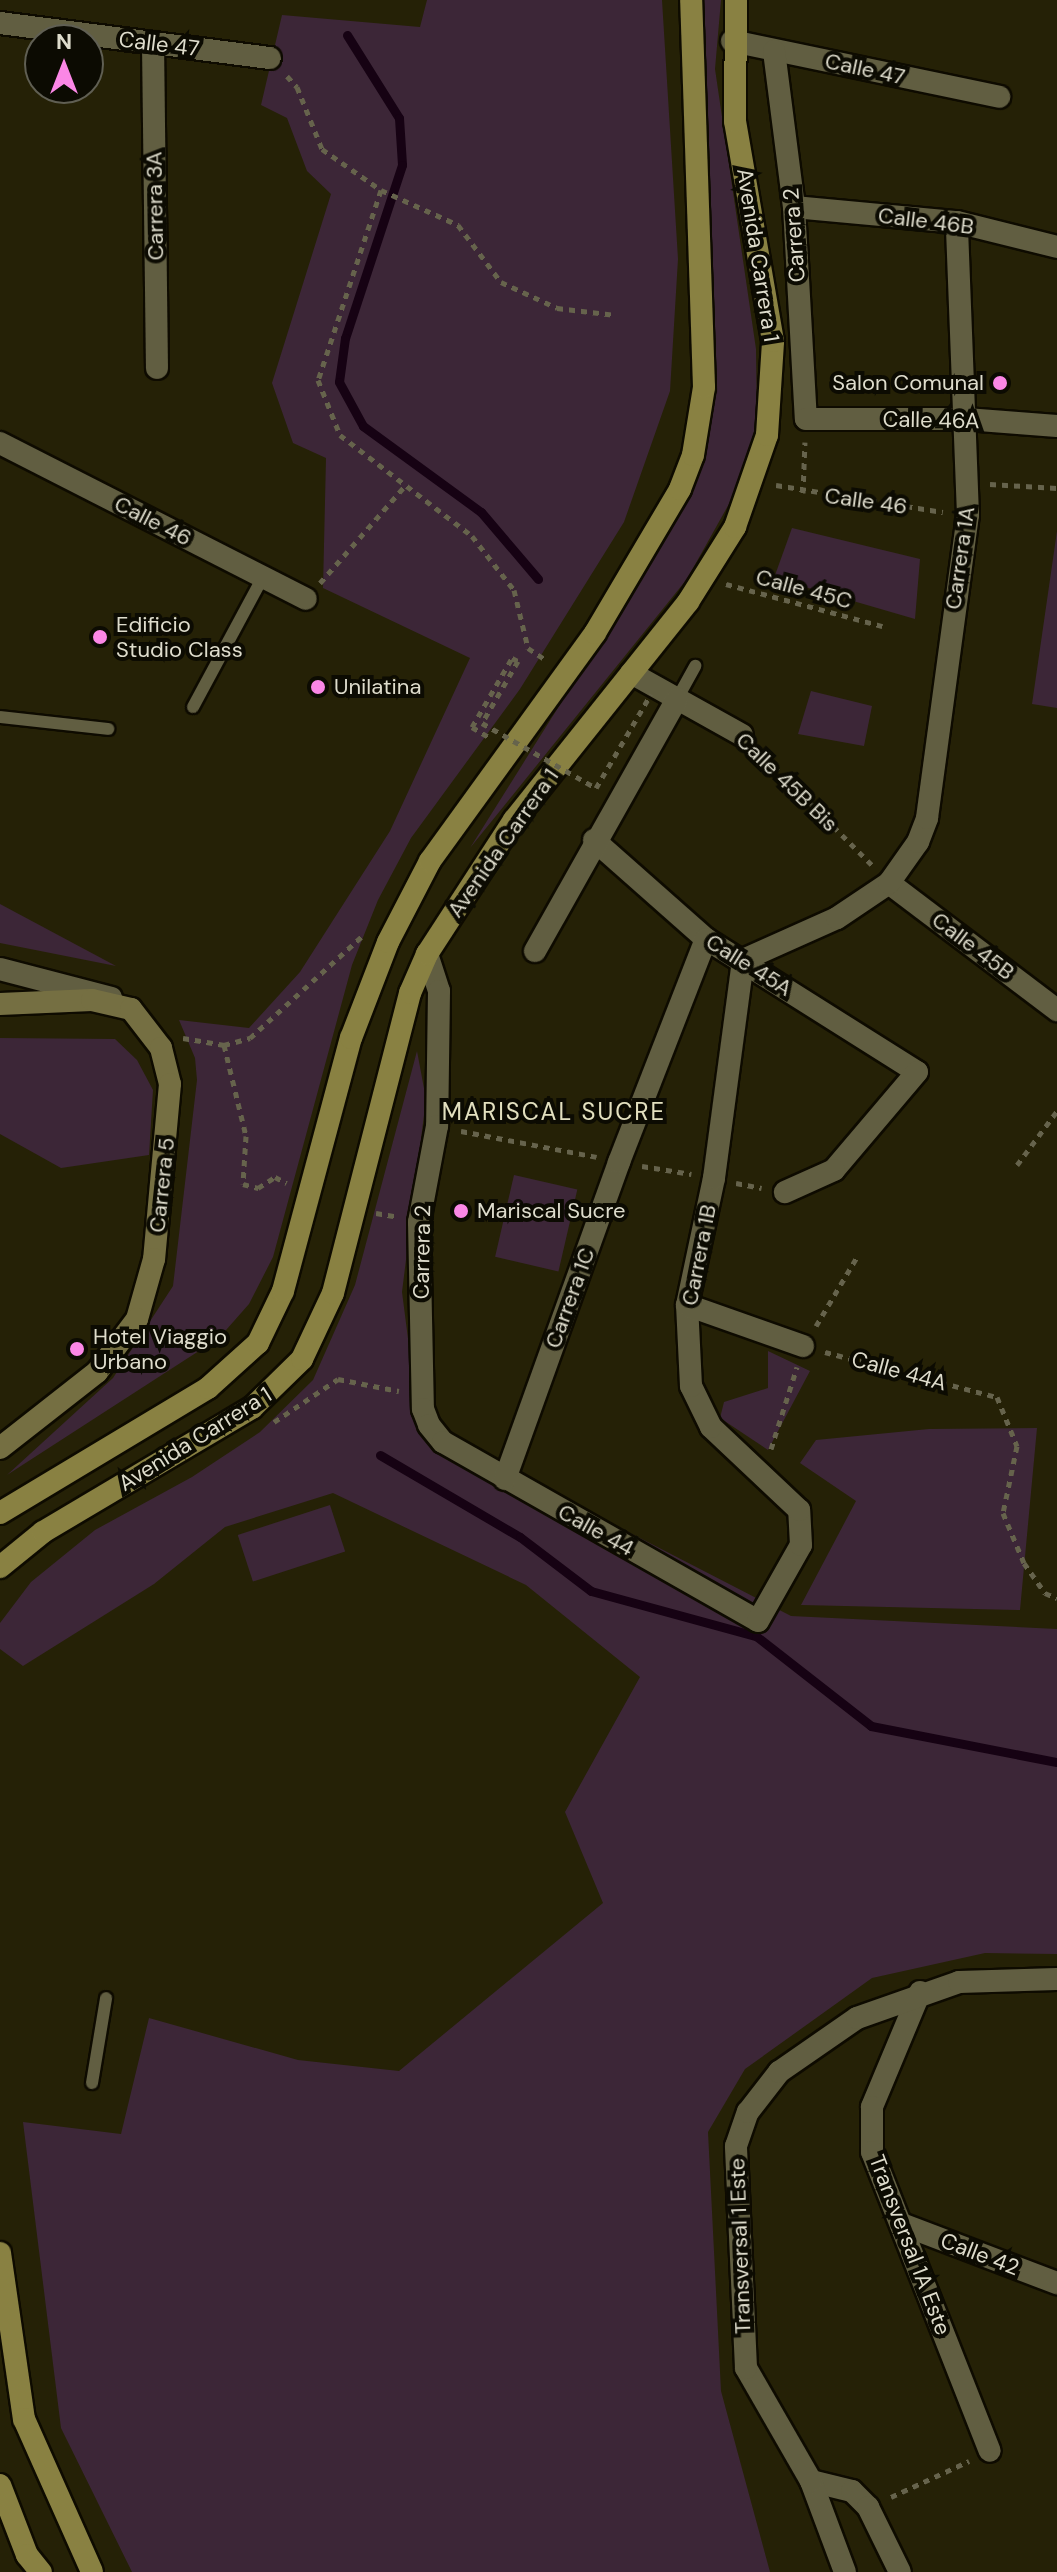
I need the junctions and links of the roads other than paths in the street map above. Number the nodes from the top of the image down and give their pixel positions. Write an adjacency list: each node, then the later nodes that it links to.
1 (691, 0): 42 (main road, Avenida Carrera 1)
2 (736, 0): 4 (main road, Avenida Carrera 1)
3 (0, 23): 5 (street, Calle 47)
4 (732, 41): 6 (street, Calle 47); 20 (main road, Avenida Carrera 1)
5 (153, 43): 7 (street, Calle 47); 12 (street, Carrera 3A)
6 (774, 51): 8 (street, Calle 47); 9 (street, Carrera 2)
7 (270, 58)
8 (999, 97)
9 (794, 207): 10 (street, Calle 46B); 13 (street, Carrera 2)
10 (957, 222): 11 (street, Calle 46B); 14 (street, Carrera 1A)
11 (1057, 247)
12 (157, 368)
13 (806, 419): 14 (street, Calle 46A)
14 (966, 419): 15 (street, Calle 46A); 27 (street, Carrera 1A)
15 (1057, 426)
16 (0, 443): 17 (street, Calle 46)
17 (263, 577): 18 (street, Calle 46); 22 (lane)
18 (306, 599)
19 (695, 666): 21 (lane)
20 (631, 673): 21 (street, Calle 45B Bis); 30 (main road, Avenida Carrera 1)
21 (677, 699): 25 (street, Calle 45B Bis); 26 (street)
22 (193, 707)
23 (0, 717): 24 (lane)
24 (108, 729)
25 (742, 735)
26 (594, 840): 28 (street, Calle 45A); 29 (street)
27 (889, 883): 31 (street); 35 (street, Calle 45B)
28 (706, 939): 31 (street, Calle 45A); 41 (street, Carrera 1C)
29 (535, 951)
30 (427, 954): 39 (street, Carrera 2); 43 (main road, Avenida Carrera 1)
31 (743, 960): 36 (street, Calle 45A); 37 (street, Carrera 1B)
32 (0, 969): 34 (street, Carrera 5)
33 (0, 1004): 34 (main road)
34 (131, 1009): 40 (main road, Carrera 5)
35 (1057, 1010)
36 (785, 1192)
37 (687, 1305): 38 (street); 44 (street, Carrera 1B)
38 (803, 1346)
39 (423, 1398): 41 (street, Calle 44)
40 (0, 1448)
41 (505, 1479): 44 (street, Calle 44)
42 (0, 1513)
43 (0, 1567)
44 (774, 1598)
45 (1057, 1979): 46 (street)
46 (920, 1992): 49 (street, Transversal 1A Este); 53 (street, Transversal 1 Este)
47 (106, 1998): 48 (lane)
48 (92, 2083)
49 (904, 2225): 51 (street, Calle 42); 52 (street, Transversal 1A Este)
50 (0, 2253): 56 (main road)
51 (1057, 2283)
52 (990, 2451)
53 (811, 2481): 57 (street, Transversal 1 Este); 58 (street)
54 (0, 2485): 55 (main road)
55 (34, 2566)
56 (92, 2572)
57 (845, 2572)
58 (900, 2572)

